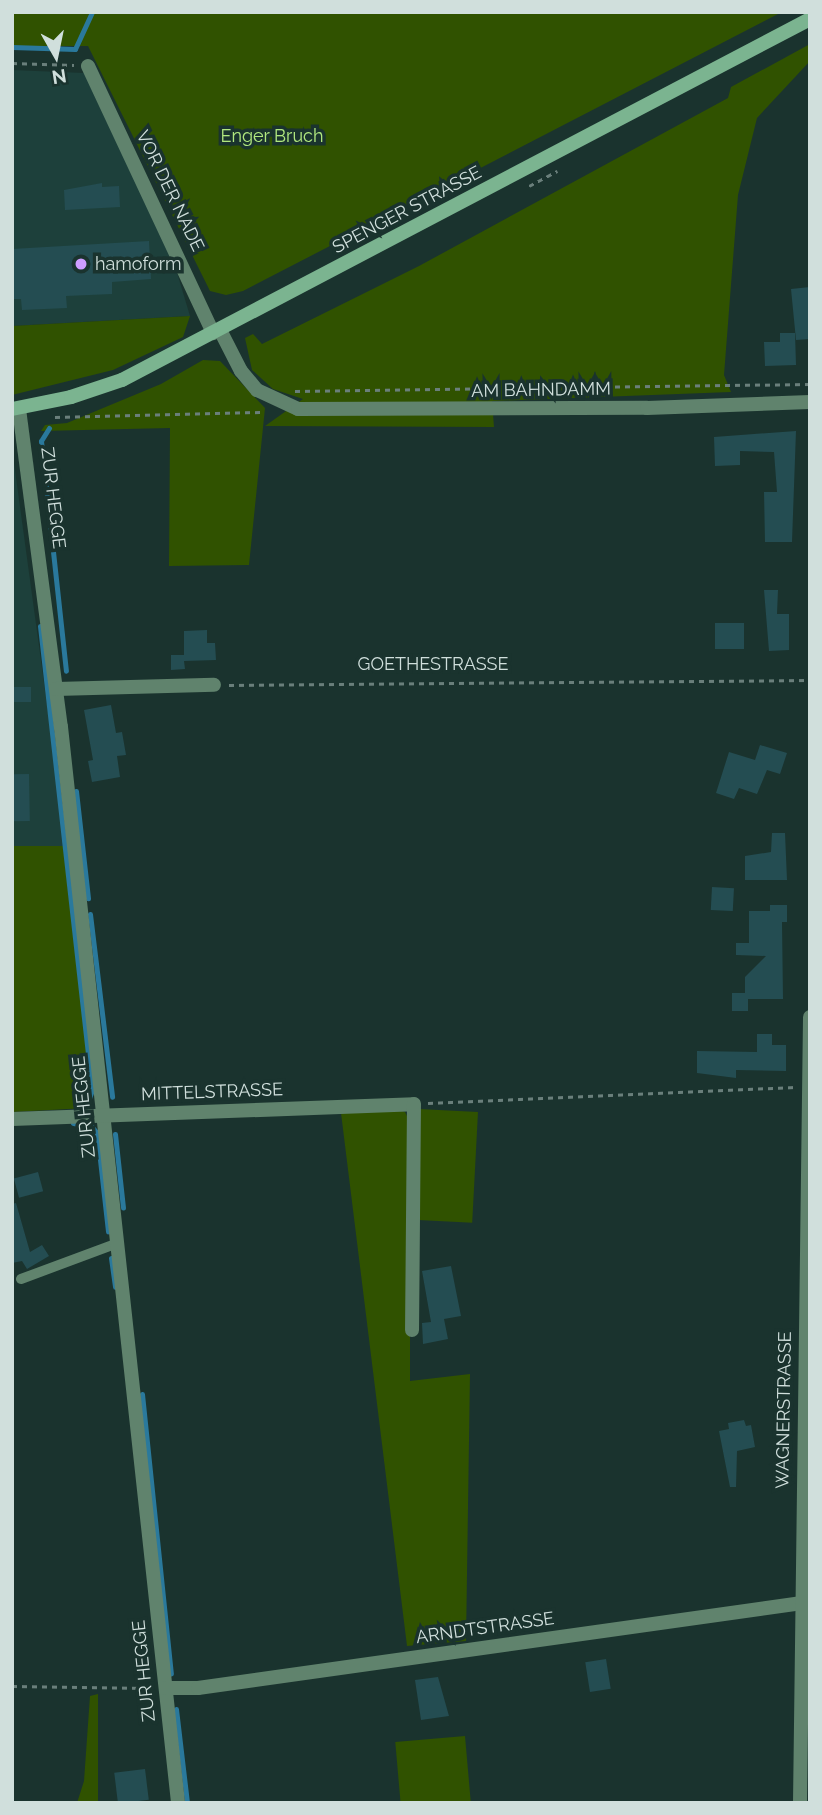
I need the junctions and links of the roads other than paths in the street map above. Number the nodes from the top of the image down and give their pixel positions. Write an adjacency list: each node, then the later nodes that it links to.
1 (810, 19): 3 (street, SPENGER STRASSE)
2 (88, 66): 3 (street, VOR DER NADE)
3 (217, 332): 4 (street, AM BAHNDAMM); 5 (street, SPENGER STRASSE)
4 (810, 402)
5 (16, 409): 7 (street, ZUR HEGGE)
6 (214, 685): 7 (street)
7 (56, 689): 10 (street, ZUR HEGGE)
8 (810, 1017): 9 (street, WAGNERSTRASSE)
9 (810, 1087): 15 (street, WAGNERSTRASSE)
10 (105, 1115): 11 (street, MITTELSTRASSE); 12 (street, ZUR HEGGE); 14 (street, MITTELSTRASSE)
11 (12, 1119)
12 (118, 1243): 13 (lane); 17 (street, ZUR HEGGE)
13 (21, 1279)
14 (412, 1330)
15 (806, 1405): 16 (street, WAGNERSTRASSE)
16 (806, 1603): 17 (street, ARNDTSTRASSE); 19 (street, WAGNERSTRASSE)
17 (166, 1688): 18 (street, ZUR HEGGE)
18 (178, 1803)
19 (800, 1803)

